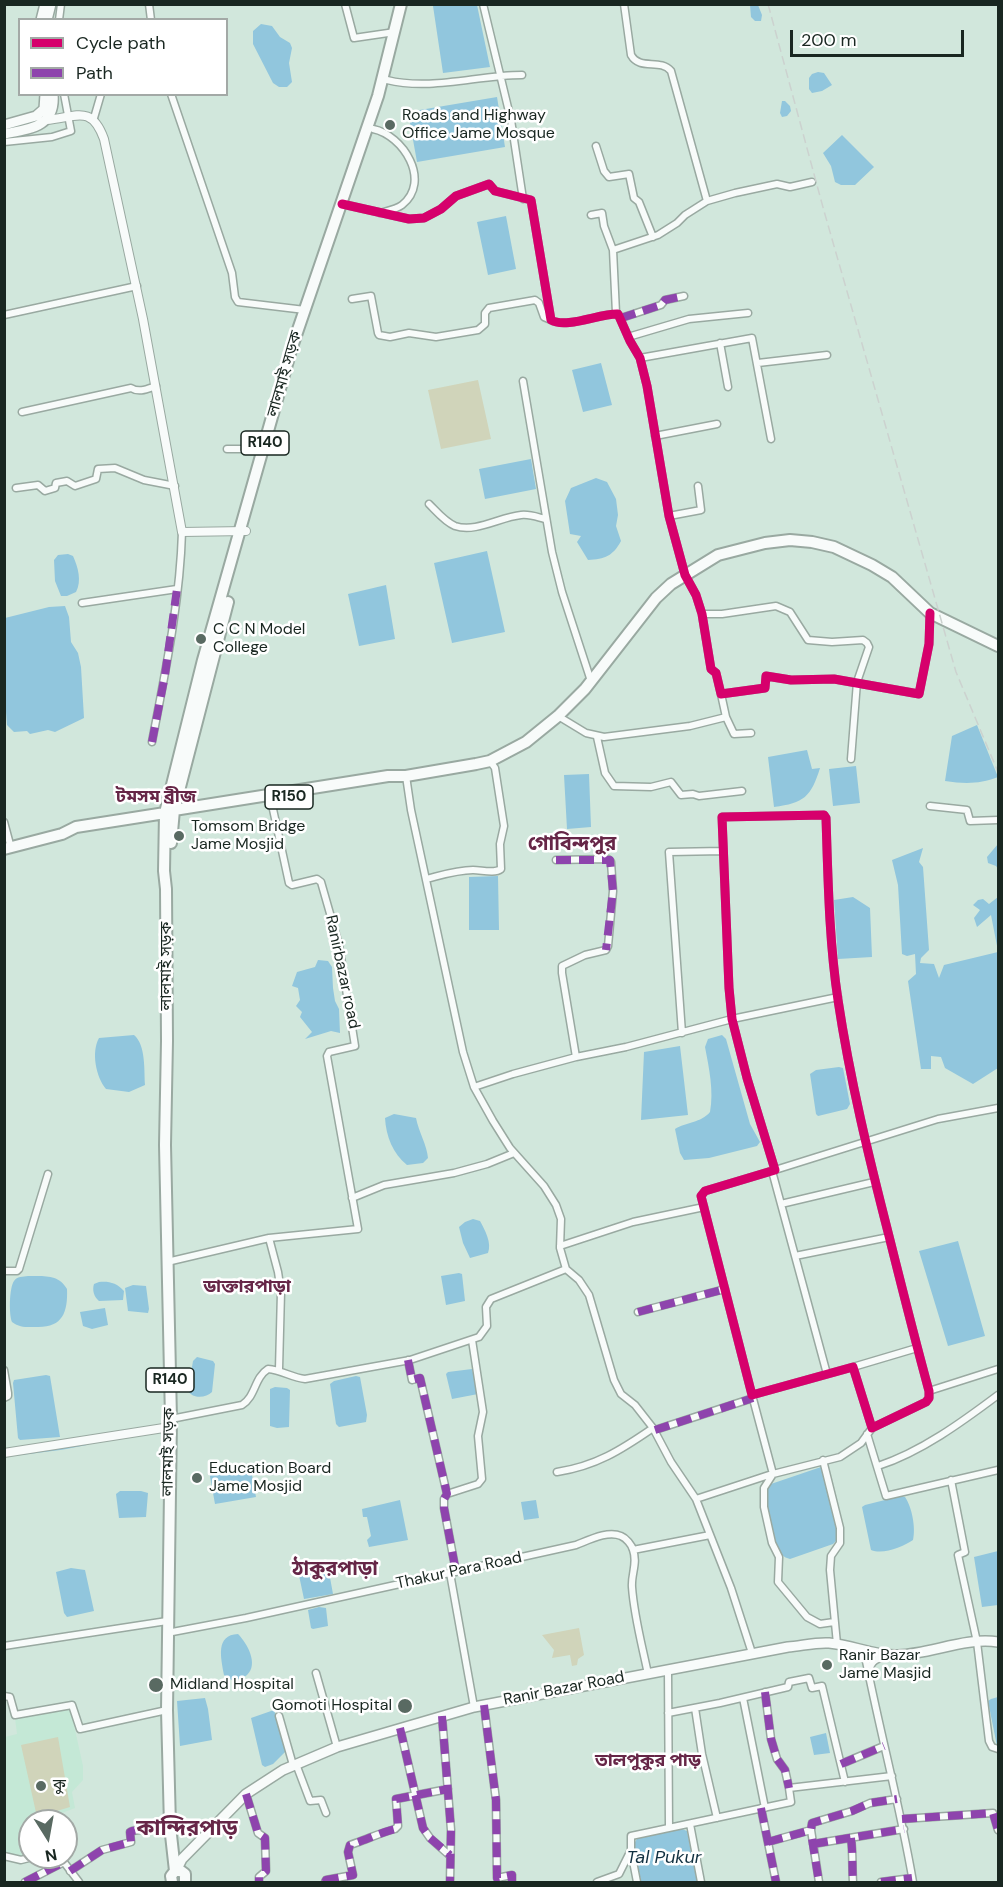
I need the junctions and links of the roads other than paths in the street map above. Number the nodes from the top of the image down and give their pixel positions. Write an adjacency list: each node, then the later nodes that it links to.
1 (345, 4): 6 (street)
2 (401, 4): 6 (main road, লালমাই সড়ক / R140)
3 (406, 4): 9 (main road, লালমাই সড়ক / R140)
4 (483, 4): 7 (street)
5 (624, 4): 25 (street)
6 (396, 32): 26 (main road, লালমাই সড়ক / R140)
7 (500, 75): 8 (street); 9 (street); 24 (street)
8 (522, 75)
9 (387, 80): 19 (main road, লালমাই সড়ক / R140)
10 (45, 96): 18 (main road)
11 (53, 96): 17 (main road)
12 (64, 96): 15 (street)
13 (100, 96): 16 (street)
14 (172, 96): 34 (street)
15 (69, 117): 16 (street); 17 (street); 21 (street)
16 (94, 118): 31 (street)
17 (46, 120): 20 (main road)
18 (4, 125)
19 (373, 129): 26 (main road, লালমাই সড়ক / R140); 27 (street)
20 (4, 134)
21 (4, 142)
22 (596, 146): 29 (street)
23 (812, 182): 25 (street)
24 (523, 199): 27 (street); 38 (street)
25 (707, 201): 29 (street)
26 (344, 204): 27 (street); 34 (main road, লালমাই সড়ক / R140)
27 (380, 213)
28 (591, 215): 30 (street)
29 (652, 237): 30 (street)
30 (613, 250): 37 (street)
31 (137, 286): 36 (street); 45 (street)
32 (684, 296): 37 (street)
33 (352, 299): 38 (street)
34 (306, 310): 52 (main road, লালমাই সড়ক / R140); 59 (main road, লালমাই সড়ক / R140)
35 (748, 313): 39 (street)
36 (4, 315)
37 (618, 316): 38 (street); 39 (street)
38 (551, 320)
39 (628, 337): 42 (street)
40 (720, 343): 42 (street); 43 (street); 46 (street)
41 (827, 355): 43 (street)
42 (640, 358): 49 (street)
43 (758, 363): 50 (street)
44 (523, 381): 58 (street)
45 (156, 386): 47 (street); 53 (street)
46 (728, 387)
47 (22, 412)
48 (717, 424): 49 (street)
49 (655, 436): 57 (street)
50 (771, 439)
51 (227, 449): 52 (street)
52 (262, 452): 59 (main road, লালমাই সড়ক / R140)
53 (175, 486): 55 (street); 60 (street)
54 (698, 486): 57 (street)
55 (16, 488)
56 (429, 504): 58 (street)
57 (669, 516): 61 (street)
58 (545, 519): 67 (street)
59 (244, 531): 60 (street); 81 (main road, লালমাই সড়ক / R140)
60 (182, 532): 62 (street)
61 (685, 575): 64 (main road, R150); 65 (street); 67 (main road, R150)
62 (177, 589): 63 (street); 74 (street)
63 (82, 603)
64 (930, 613): 66 (main road, R150); 68 (street)
65 (702, 614): 68 (street); 69 (street)
66 (999, 646)
67 (591, 681): 70 (main road, R150)
68 (857, 682): 69 (street); 75 (street)
69 (721, 694): 71 (street)
70 (558, 716): 73 (street); 76 (main road, R150)
71 (726, 717): 72 (street); 73 (street)
72 (751, 733)
73 (597, 737): 78 (street)
74 (152, 742)
75 (851, 759)
76 (490, 761): 77 (main road, R150); 87 (street)
77 (406, 776): 79 (main road, R150); 87 (street)
78 (742, 792)
79 (278, 797): 81 (main road, R150); 99 (street, Ranirbazar road)
80 (930, 806): 82 (street)
81 (169, 815): 84 (main road, R150); 106 (main road, লালমাই সড়ক / R140)
82 (999, 820)
83 (4, 822): 84 (street)
84 (8, 848)
85 (723, 851): 88 (street); 89 (street); 90 (street)
86 (556, 860): 91 (street)
87 (426, 879): 92 (street)
88 (838, 998): 89 (street); 94 (street)
89 (732, 1019): 90 (street); 96 (street)
90 (682, 1033): 91 (street)
91 (576, 1057): 92 (street)
92 (474, 1087): 95 (street)
93 (999, 1108): 94 (street)
94 (865, 1143): 96 (street); 98 (street)
95 (514, 1153): 99 (street); 104 (street)
96 (774, 1171): 100 (street); 101 (street)
97 (48, 1174): 108 (street)
98 (874, 1182): 100 (street); 102 (street)
99 (352, 1198): 103 (street, Ranirbazar road)
100 (781, 1204): 105 (street)
101 (704, 1207): 104 (street); 109 (street)
102 (889, 1237): 105 (street); 112 (street)
103 (269, 1238): 106 (street); 115 (street)
104 (560, 1246): 107 (street)
105 (795, 1256): 118 (street)
106 (167, 1262): 123 (main road, লালমাই সড়ক / R140)
107 (566, 1269): 111 (street); 125 (street)
108 (4, 1271)
109 (725, 1289): 110 (street); 121 (street)
110 (638, 1312)
111 (472, 1340): 113 (street); 134 (street)
112 (917, 1348): 114 (street); 119 (street)
113 (408, 1360): 115 (street); 134 (street)
114 (853, 1367): 118 (street); 124 (street)
115 (279, 1369): 123 (street)
116 (999, 1369): 119 (street)
117 (4, 1370): 122 (street)
118 (828, 1374): 121 (street)
119 (929, 1391): 124 (street)
120 (999, 1395): 129 (street)
121 (752, 1396): 125 (street); 132 (street)
122 (4, 1398)
123 (171, 1423): 127 (street); 139 (main road, লালমাই সড়ক / R140)
124 (872, 1428): 126 (street)
125 (654, 1429): 131 (street); 135 (street)
126 (867, 1434): 128 (street); 129 (street)
127 (4, 1453)
128 (823, 1460): 132 (street); 140 (street)
129 (878, 1466): 133 (street)
130 (999, 1470): 133 (street)
131 (557, 1472)
132 (773, 1474): 135 (street); 140 (street)
133 (951, 1480): 142 (street)
134 (447, 1494): 138 (street)
135 (696, 1499): 136 (street)
136 (710, 1535): 137 (street); 147 (street)
137 (633, 1550): 138 (street, Thakur Para Road); 151 (street)
138 (453, 1572): 141 (street, Thakur Para Road); 156 (street)
139 (167, 1621): 141 (main road, লালমাই সড়ক / R140); 145 (street)
140 (834, 1622): 144 (street)
141 (167, 1633): 158 (main road, লালমাই সড়ক / R140)
142 (977, 1642): 143 (main road, Ranir Bazar Road); 148 (main road, Ranir Bazar Road); 165 (street)
143 (999, 1642)
144 (837, 1644): 146 (main road, Ranir Bazar Road); 147 (main road, Ranir Bazar Road)
145 (4, 1646)
146 (864, 1651): 148 (main road, Ranir Bazar Road); 152 (street)
147 (752, 1653): 149 (main road, Ranir Bazar Road)
148 (896, 1655): 152 (street)
149 (668, 1671): 151 (main road, Ranir Bazar Road); 159 (street)
150 (316, 1673): 164 (street)
151 (648, 1674): 156 (main road, Ranir Bazar Road)
152 (868, 1675): 163 (street)
153 (765, 1692): 155 (street); 166 (street); 170 (street)
154 (4, 1696): 158 (street)
155 (743, 1698): 157 (street); 175 (street)
156 (479, 1706): 161 (main road, Ranir Bazar Road); 200 (street)
157 (695, 1708): 159 (street); 177 (street)
158 (167, 1710): 180 (main road, লালমাই সড়ক / R140)
159 (668, 1713): 181 (street)
160 (279, 1716): 167 (street)
161 (442, 1716): 162 (main road, Ranir Bazar Road); 171 (street)
162 (400, 1728): 164 (main road, Ranir Bazar Road); 173 (street)
163 (884, 1746): 166 (street); 168 (street)
164 (337, 1748): 167 (main road, Ranir Bazar Road)
165 (999, 1749)
166 (841, 1764): 169 (street)
167 (295, 1765): 172 (main road, Ranir Bazar Road); 176 (street)
168 (892, 1776): 169 (street); 174 (street)
169 (845, 1782): 170 (street)
170 (789, 1788): 175 (street)
171 (448, 1789): 173 (street); 189 (street)
172 (246, 1794): 192 (main road, Ranir Bazar Road); 197 (street)
173 (414, 1794): 189 (street); 198 (street)
174 (897, 1799): 178 (street); 183 (street)
175 (763, 1808): 177 (street); 186 (street)
176 (326, 1814)
177 (717, 1818): 179 (street)
178 (902, 1819): 182 (street); 184 (street)
179 (690, 1824): 181 (street); 203 (street)
180 (170, 1826): 191 (street); 192 (main road, লালমাই সড়ক / R140)
181 (669, 1828): 188 (street)
182 (904, 1829): 185 (street); 193 (street)
183 (811, 1830): 186 (street); 187 (street)
184 (999, 1830)
185 (850, 1838): 187 (street); 206 (street)
186 (768, 1842): 204 (street)
187 (813, 1844): 205 (street)
188 (631, 1850): 201 (street); 202 (street)
189 (450, 1855): 199 (street)
190 (47, 1869): 194 (street)
191 (70, 1871): 195 (street)
192 (173, 1878): 196 (main road)
193 (913, 1880): 207 (street)
194 (25, 1882)
195 (79, 1882)
196 (185, 1882)
197 (259, 1882)
198 (325, 1882)
199 (450, 1882)
200 (512, 1882)
201 (597, 1882)
202 (638, 1882)
203 (701, 1882)
204 (776, 1882)
205 (819, 1882)
206 (853, 1882)
207 (880, 1882)

